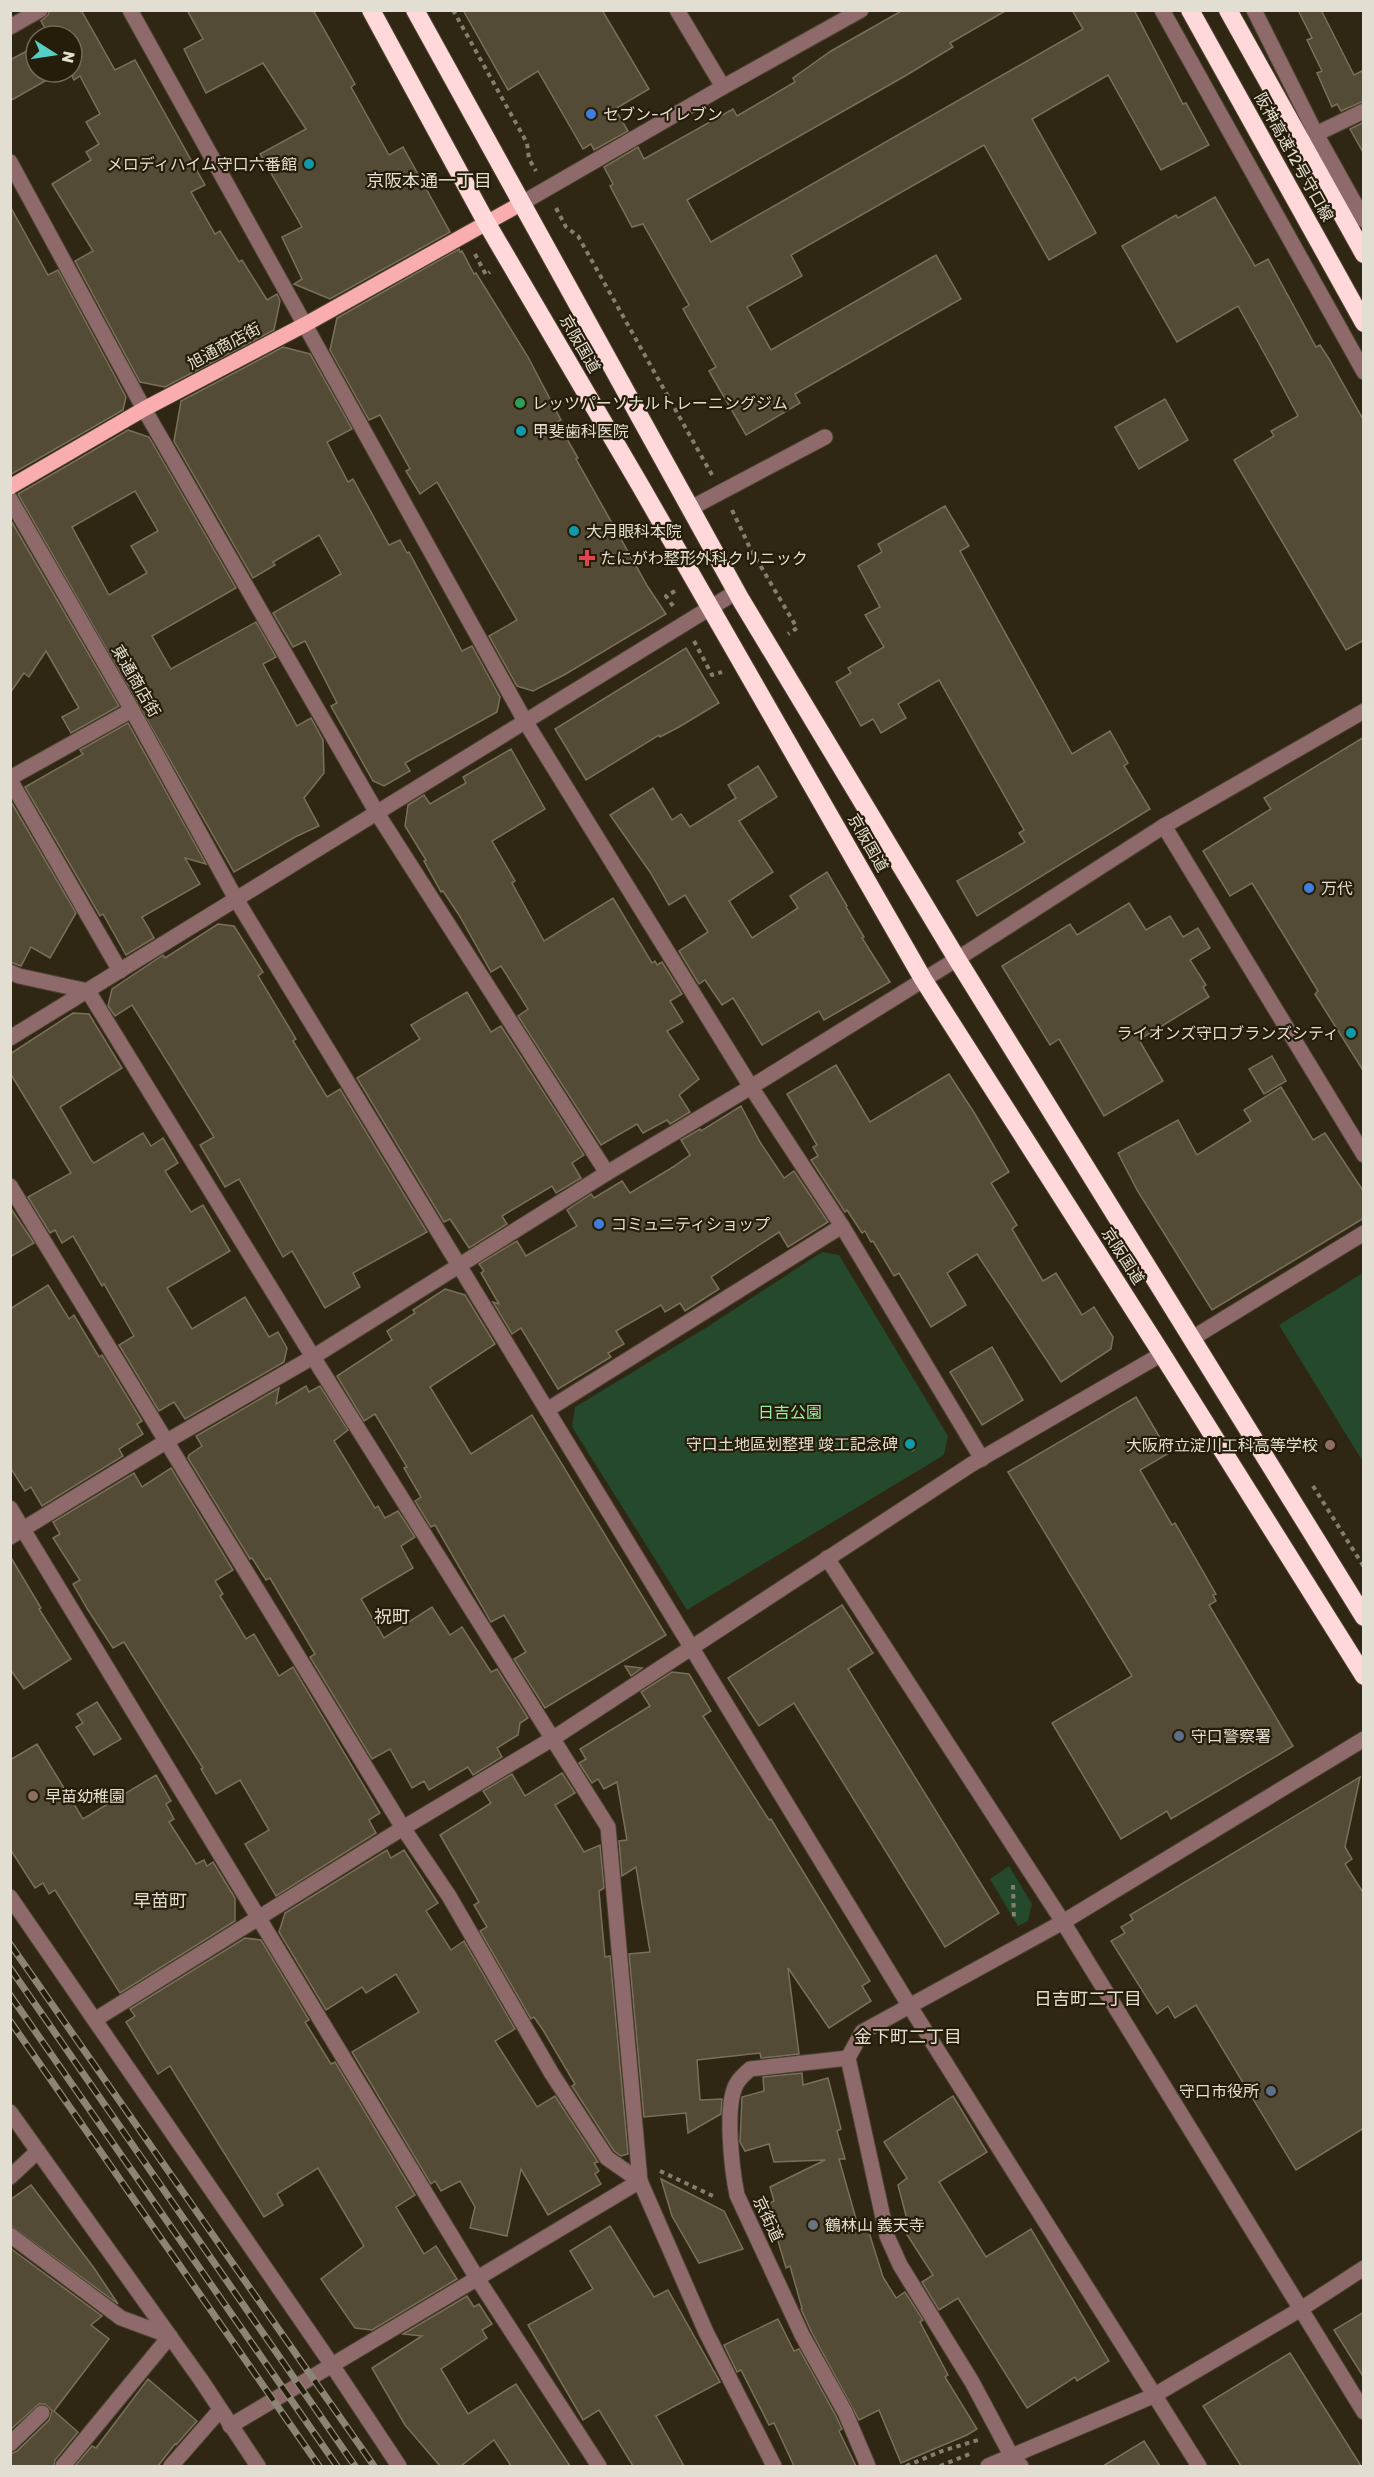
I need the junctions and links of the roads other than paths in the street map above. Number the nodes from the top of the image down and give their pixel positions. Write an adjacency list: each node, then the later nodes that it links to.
1 (40, 10): 11 (street)
2 (130, 10): 21 (street)
3 (371, 10): 18 (highway, 京阪国道)
4 (415, 10): 16 (highway, 京阪国道)
5 (677, 10): 12 (street)
6 (861, 10): 12 (street)
7 (1162, 10): 22 (street)
8 (1190, 10): 20 (highway, 阪神高速12号守口線)
9 (1228, 10): 19 (highway, 阪神高速12号守口線)
10 (1254, 10): 14 (street)
11 (10, 27)
12 (723, 87): 16 (street)
13 (1364, 111): 14 (street)
14 (1316, 134): 17 (street)
15 (10, 162): 23 (street)
16 (522, 203): 18 (main road, 旭通商店街); 27 (highway, 京阪国道)
17 (1364, 220)
18 (486, 222): 21 (main road, 旭通商店街); 29 (highway, 京阪国道)
19 (1364, 254)
20 (1364, 323)
21 (306, 324): 23 (main road, 旭通商店街); 32 (street)
22 (1364, 372)
23 (144, 409): 25 (main road, 旭通商店街); 34 (street)
24 (825, 437): 27 (street)
25 (10, 487)
26 (10, 499): 30 (street, 東通商店街)
27 (691, 508): 28 (highway, 京阪国道)
28 (736, 592): 29 (street); 37 (highway, 京阪国道)
29 (709, 608): 32 (street); 40 (highway, 京阪国道)
30 (132, 710): 33 (street); 36 (street, 東通商店街)
31 (1364, 711): 35 (street)
32 (525, 720): 34 (street); 43 (street)
33 (10, 779): 38 (street)
34 (377, 813): 36 (street); 45 (street)
35 (1164, 826): 37 (street); 44 (street)
36 (236, 899): 38 (street); 49 (street, 東通商店街)
37 (957, 959): 40 (street); 50 (highway, 京阪国道)
38 (120, 971): 41 (street)
39 (10, 972): 41 (street)
40 (923, 979): 43 (street); 51 (highway, 京阪国道)
41 (88, 991): 42 (street); 52 (street)
42 (10, 1038)
43 (751, 1087): 45 (street); 47 (street)
44 (1364, 1155)
45 (607, 1173): 49 (street)
46 (10, 1186): 54 (street)
47 (842, 1226): 53 (street); 55 (street)
48 (1364, 1233): 50 (street)
49 (458, 1266): 52 (street); 53 (street, 東通商店街)
50 (1191, 1339): 59 (highway, 京阪国道)
51 (1162, 1354): 55 (street); 61 (highway, 京阪国道)
52 (313, 1357): 54 (street); 62 (street)
53 (547, 1410): 60 (street, 東通商店街)
54 (167, 1441): 57 (street); 64 (street)
55 (982, 1460): 58 (street)
56 (10, 1508): 57 (street)
57 (17, 1533): 66 (street)
58 (827, 1558): 60 (street); 67 (street)
59 (1364, 1617)
60 (692, 1646): 62 (street); 68 (street, 東通商店街)
61 (1364, 1676)
62 (552, 1739): 64 (street); 74 (street)
63 (1364, 1739): 67 (street)
64 (403, 1828): 66 (street); 74 (street)
65 (10, 1897): 69 (street)
66 (258, 1918): 69 (street); 77 (street)
67 (1063, 1922): 68 (street); 78 (street)
68 (909, 2005): 70 (street); 81 (street, 東通商店街)
69 (96, 2019): 80 (street)
70 (848, 2058): 87 (street); 94 (street, 京街道)
71 (10, 2112): 72 (street)
72 (38, 2151): 73 (street); 79 (street)
73 (10, 2177)
74 (640, 2181): 77 (street); 93 (street)
75 (10, 2235): 79 (street)
76 (1364, 2268): 78 (street)
77 (477, 2278): 80 (street); 92 (street)
78 (1301, 2309): 81 (street); 83 (street)
79 (170, 2336): 82 (street); 88 (street)
80 (332, 2365): 85 (street); 91 (street)
81 (1153, 2396): 87 (street); 96 (street, 東通商店街)
82 (220, 2410): 85 (street); 89 (street)
83 (1364, 2412)
84 (42, 2413): 86 (street)
85 (230, 2426): 90 (street)
86 (10, 2444)
87 (1017, 2462): 95 (street)
88 (63, 2466)
89 (171, 2466)
90 (258, 2466)
91 (399, 2466)
92 (598, 2466)
93 (774, 2466)
94 (868, 2466)
95 (988, 2466)
96 (1198, 2466)

